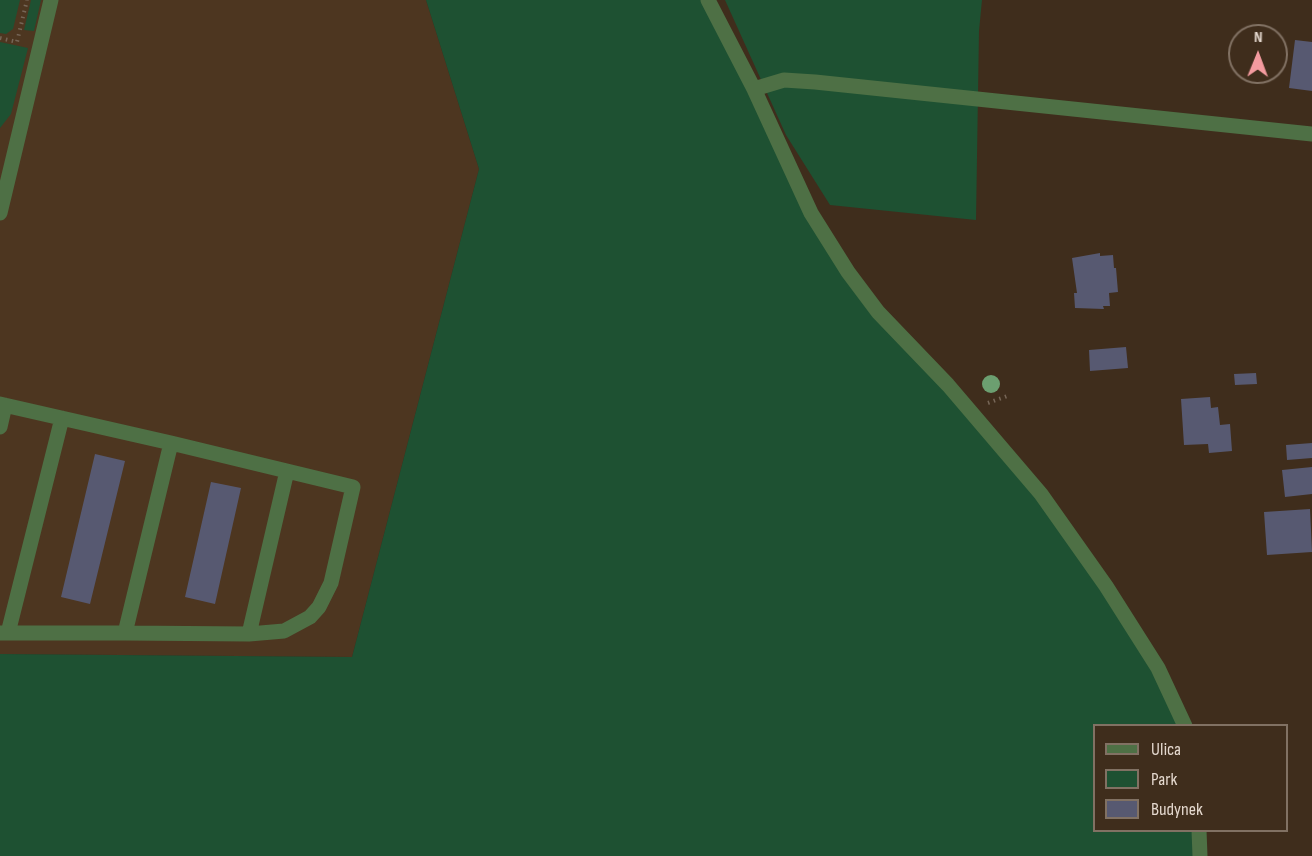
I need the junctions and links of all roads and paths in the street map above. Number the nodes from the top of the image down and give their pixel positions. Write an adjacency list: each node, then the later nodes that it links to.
1 (27, 0): 4 (path)
2 (51, 0): 7 (street)
3 (708, 0): 5 (street)
4 (0, 38)
5 (754, 89): 6 (street); 17 (street)
6 (1312, 134)
7 (5, 172): 8 (street)
8 (0, 212)
9 (3, 404): 10 (street); 11 (street)
10 (62, 418): 12 (street); 14 (street)
11 (0, 427)
12 (171, 443): 13 (street); 15 (street)
13 (287, 471): 16 (street); 16 (street)
14 (4, 633): 15 (street)
15 (125, 633): 16 (street)
16 (249, 634)
17 (1184, 724)
18 (1199, 832): 19 (street)
19 (1200, 856)

